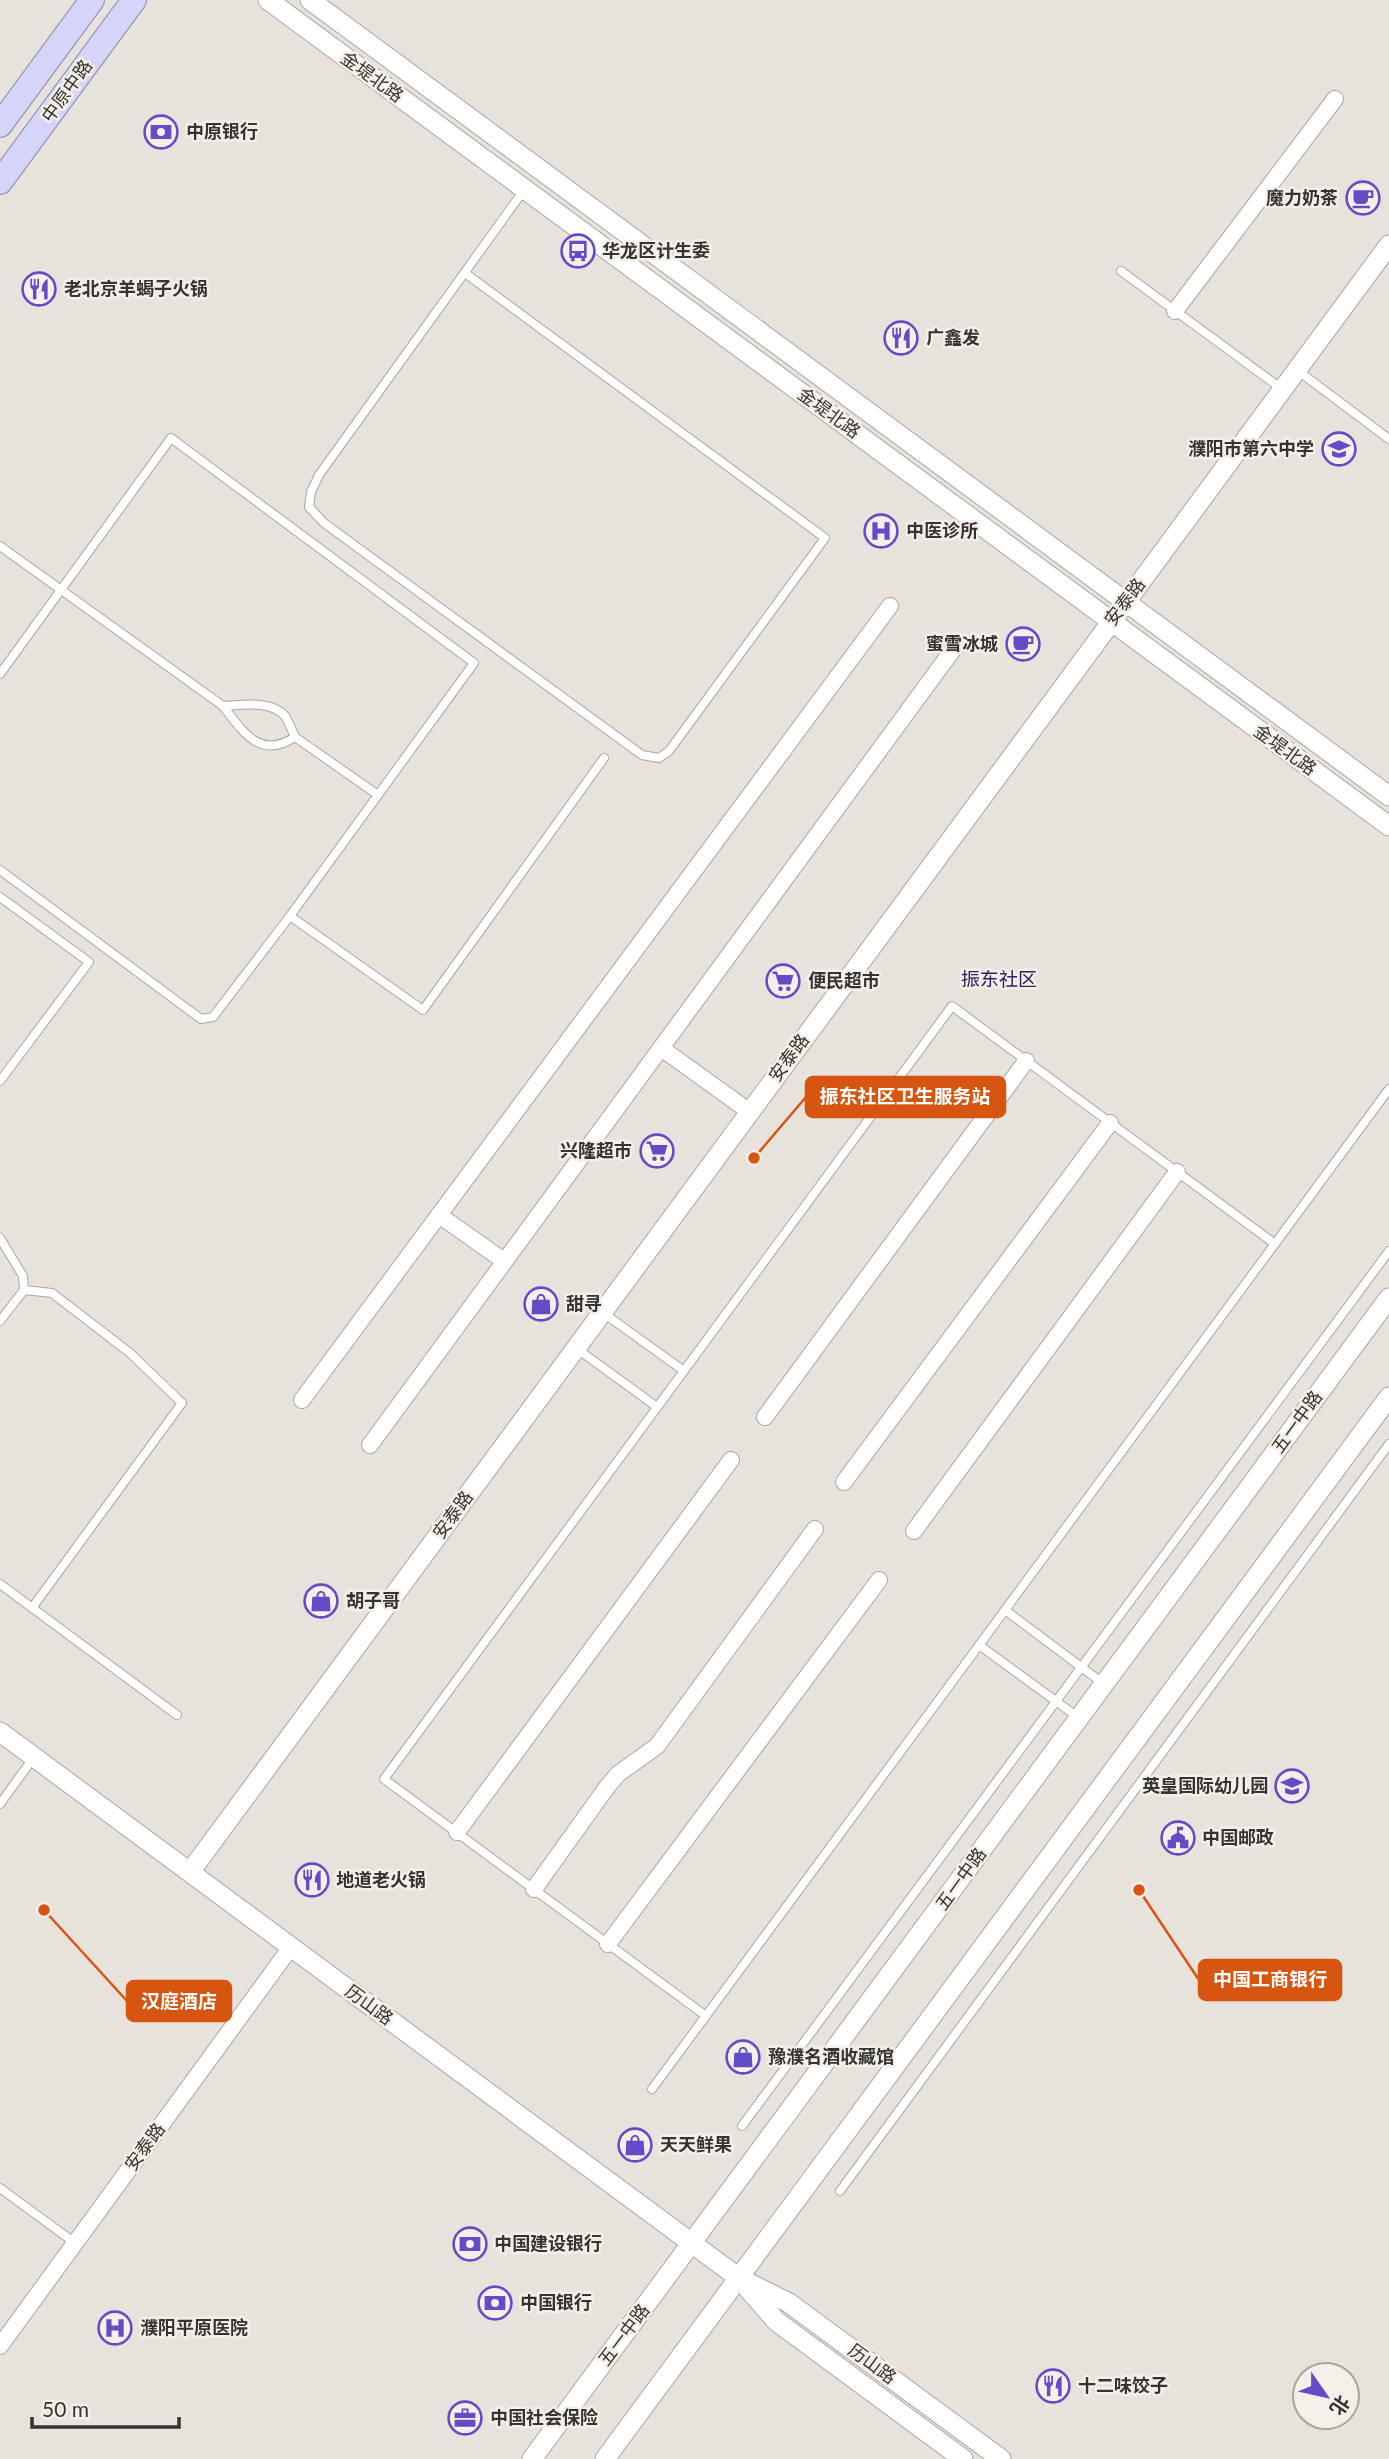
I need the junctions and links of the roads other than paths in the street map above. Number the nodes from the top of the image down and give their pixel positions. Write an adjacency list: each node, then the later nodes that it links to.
1 (92, 0): 6 (main road, 中原中路)
2 (134, 0): 7 (main road, 中原中路)
3 (268, 0): 8 (street, 金堤北路)
4 (310, 0): 18 (street, 金堤北路)
5 (1335, 99): 12 (street)
6 (0, 125)
7 (0, 182)
8 (525, 189): 11 (lane); 20 (street, 金堤北路)
9 (1389, 245): 13 (street, 安泰路)
10 (1121, 271): 12 (lane)
11 (465, 273): 11 (lane)
12 (1175, 311): 14 (lane)
13 (1297, 370): 14 (street, 安泰路); 15 (lane)
14 (1282, 389): 18 (street, 安泰路)
15 (1389, 439)
16 (0, 546): 17 (lane)
17 (61, 590): 22 (lane); 23 (lane); 26 (lane)
18 (1126, 602): 20 (street, 安泰路); 27 (street, 金堤北路)
19 (890, 606): 39 (street)
20 (1111, 621): 28 (street, 金堤北路); 36 (street, 安泰路)
21 (952, 651): 32 (street)
22 (0, 674)
23 (223, 706): 24 (lane); 24 (lane)
24 (295, 737): 26 (lane)
25 (604, 758): 31 (lane)
26 (378, 795): 31 (lane)
27 (1389, 796)
28 (1389, 826)
29 (0, 870): 31 (lane)
30 (0, 897): 34 (lane)
31 (290, 916)
32 (661, 1048): 36 (street); 43 (street)
33 (1026, 1061): 37 (lane); 49 (lane); 53 (street)
34 (0, 1081)
35 (1389, 1088): 41 (lane)
36 (750, 1112): 46 (street, 安泰路)
37 (1110, 1123): 38 (lane); 57 (street)
38 (1177, 1172): 41 (lane); 59 (street)
39 (439, 1215): 43 (street); 51 (street)
40 (0, 1238): 44 (lane)
41 (1275, 1244): 63 (lane)
42 (1389, 1251): 65 (lane)
43 (504, 1261): 55 (street)
44 (24, 1290): 47 (lane); 62 (lane)
45 (1389, 1298): 66 (street, 五一中路)
46 (603, 1312): 48 (street, 安泰路); 49 (lane)
47 (0, 1321)
48 (576, 1348): 52 (lane); 74 (street, 安泰路)
49 (684, 1371): 52 (lane)
50 (1389, 1397): 85 (street)
51 (302, 1400)
52 (657, 1407): 73 (lane)
53 (765, 1418)
54 (1389, 1444): 82 (lane)
55 (370, 1445)
56 (731, 1460): 73 (street)
57 (845, 1482)
58 (815, 1529): 75 (street)
59 (914, 1531)
60 (879, 1580): 76 (street)
61 (0, 1584): 62 (lane)
62 (32, 1608): 68 (lane)
63 (1005, 1610): 64 (lane); 65 (lane)
64 (979, 1645): 67 (lane); 78 (lane)
65 (1082, 1667): 66 (lane); 67 (lane)
66 (1104, 1684): 69 (street, 五一中路)
67 (1056, 1701): 69 (lane); 80 (lane)
68 (177, 1715)
69 (1079, 1718): 84 (street, 五一中路)
70 (0, 1732): 71 (street, 历山路)
71 (34, 1757): 72 (lane); 74 (street, 历山路)
72 (0, 1804)
73 (457, 1832): 75 (lane)
74 (190, 1872): 77 (street, 历山路)
75 (534, 1889): 76 (lane)
76 (608, 1944): 78 (lane)
77 (290, 1947): 83 (street, 安泰路); 84 (street, 历山路)
78 (706, 2016): 79 (lane)
79 (652, 2089)
80 (742, 2126)
81 (0, 2189): 83 (lane)
82 (840, 2191)
83 (75, 2243): 86 (street, 安泰路)
84 (691, 2243): 85 (street, 历山路); 87 (street, 五一中路)
85 (738, 2278): 88 (street); 89 (street, 历山路); 90 (street, 历山路)
86 (0, 2346)
87 (531, 2459)
88 (605, 2459)
89 (963, 2459)
90 (1001, 2459)

